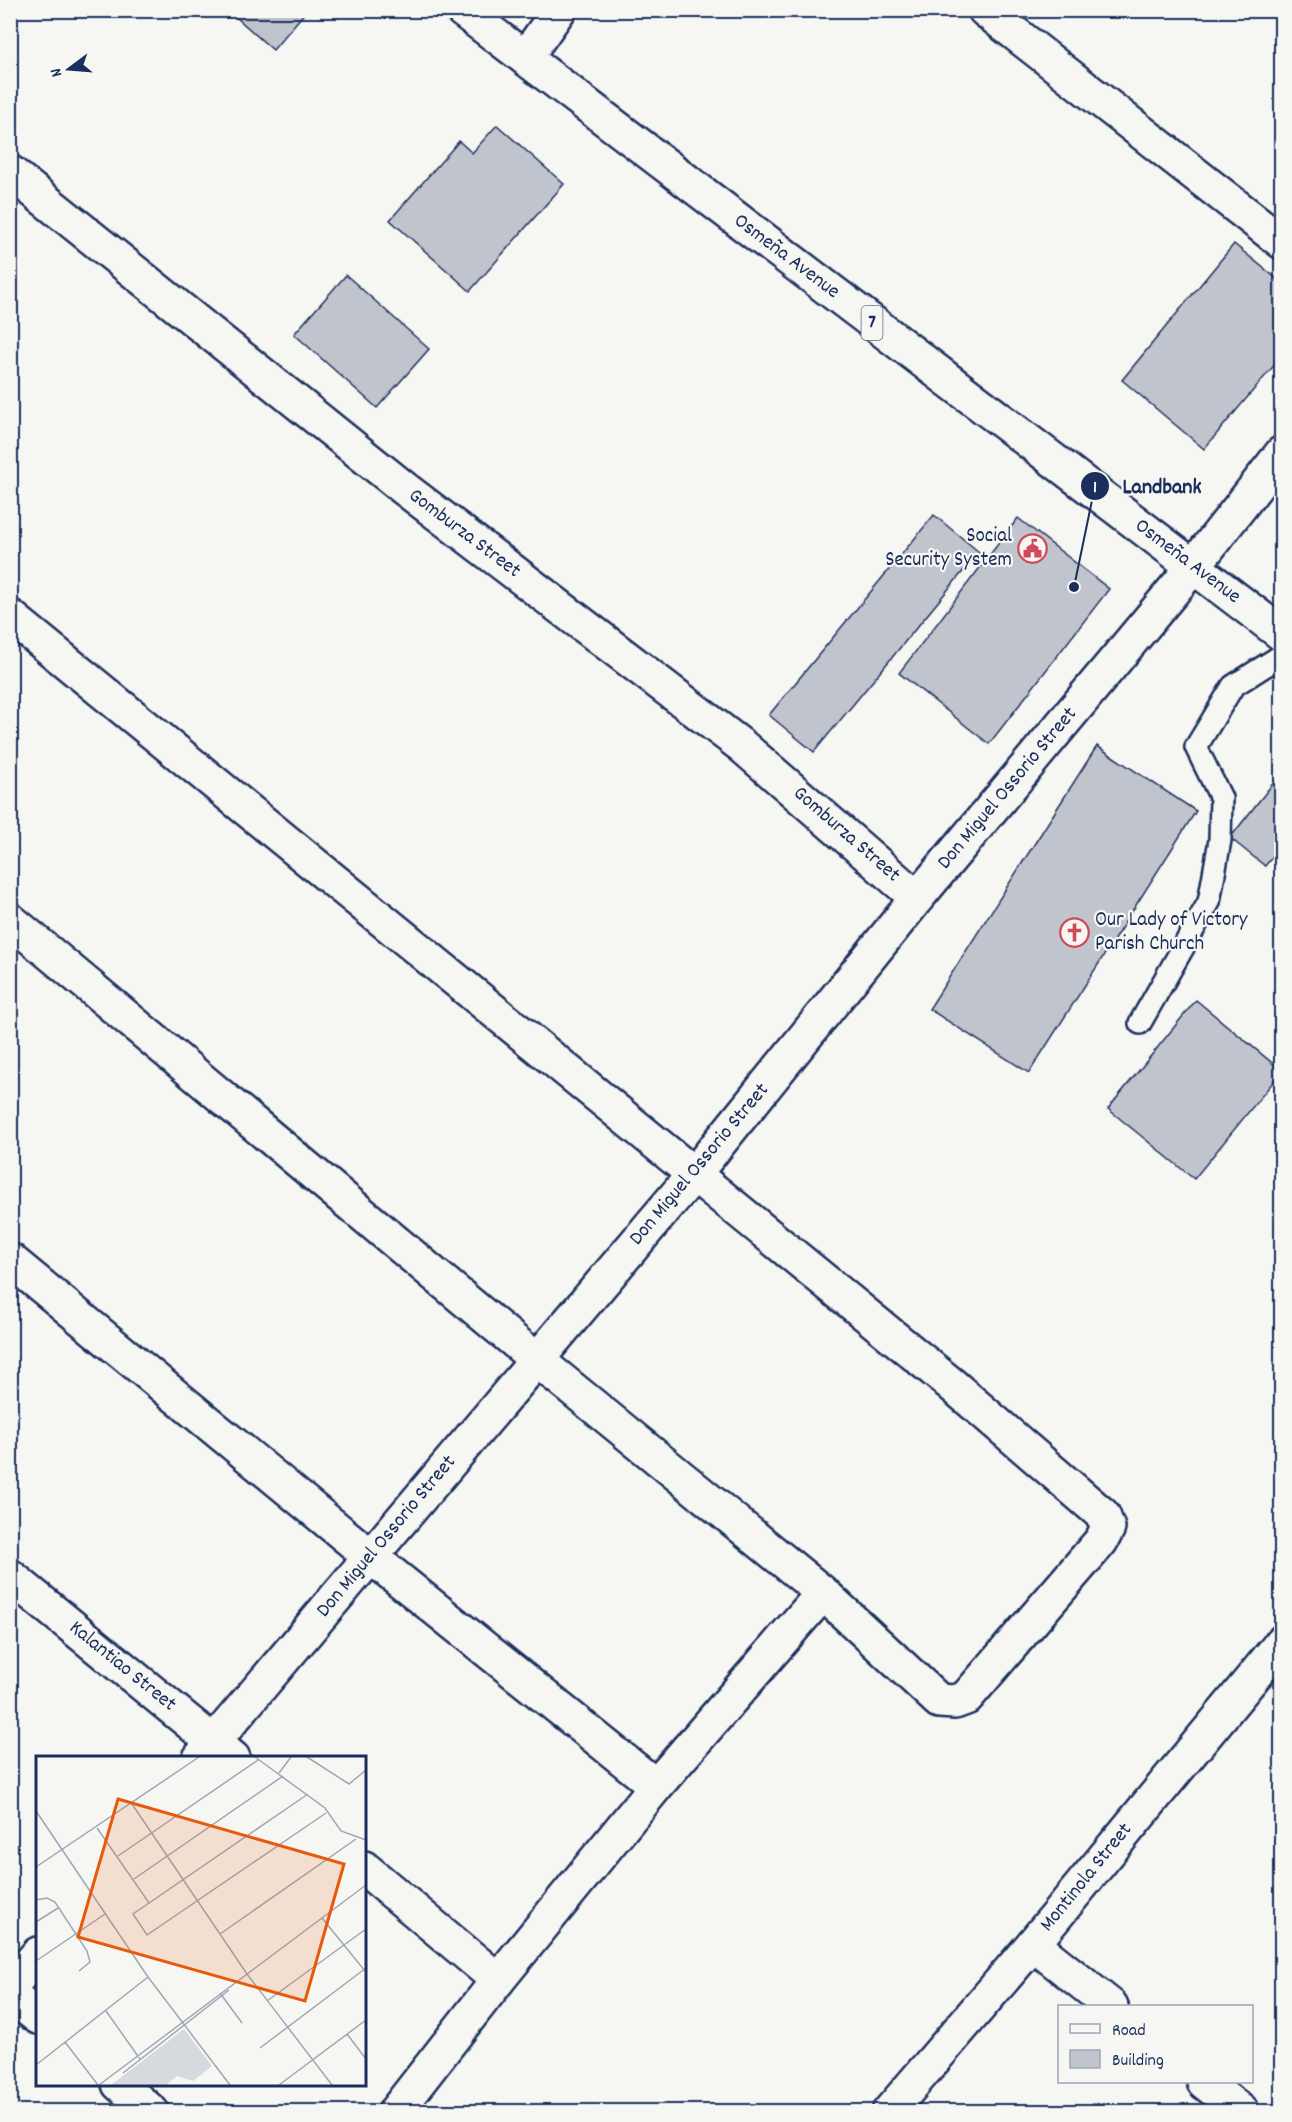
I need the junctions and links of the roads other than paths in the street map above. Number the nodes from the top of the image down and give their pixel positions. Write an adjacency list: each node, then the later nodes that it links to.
1 (462, 10): 4 (street, Osmeña Avenue / 7)
2 (559, 10): 4 (street)
3 (985, 10): 6 (street)
4 (525, 58): 8 (street, Osmeña Avenue / 7)
5 (10, 172): 12 (street, Gomburza Street)
6 (1281, 242)
7 (1281, 453): 8 (street, Don Miguel Ossorio Street)
8 (1193, 567): 10 (street, Osmeña Avenue / 7); 12 (street, Don Miguel Ossorio Street)
9 (10, 616): 15 (street)
10 (1281, 634)
11 (1281, 655): 14 (lane)
12 (917, 897): 15 (street, Don Miguel Ossorio Street)
13 (10, 920): 17 (street)
14 (1140, 1023)
15 (695, 1173): 17 (street, Don Miguel Ossorio Street); 20 (street)
16 (10, 1260): 18 (street)
17 (537, 1360): 18 (street, Don Miguel Ossorio Street); 20 (street)
18 (371, 1557): 22 (street, Don Miguel Ossorio Street); 23 (street)
19 (10, 1576): 22 (street, Kalantiao Street)
20 (823, 1593): 23 (street)
21 (1281, 1642): 25 (street, Montinola Street)
22 (215, 1752)
23 (656, 1786): 27 (street)
24 (366, 1870): 27 (street)
25 (1033, 1944): 30 (street); 36 (street, Montinola Street)
26 (36, 1956): 28 (street)
27 (498, 1980): 35 (street)
28 (10, 1987)
29 (10, 1995): 31 (street)
30 (1109, 2005)
31 (36, 2016)
32 (1205, 2083): 37 (street)
33 (121, 2086): 34 (street)
34 (153, 2112)
35 (395, 2112)
36 (889, 2112)
37 (1242, 2112)

